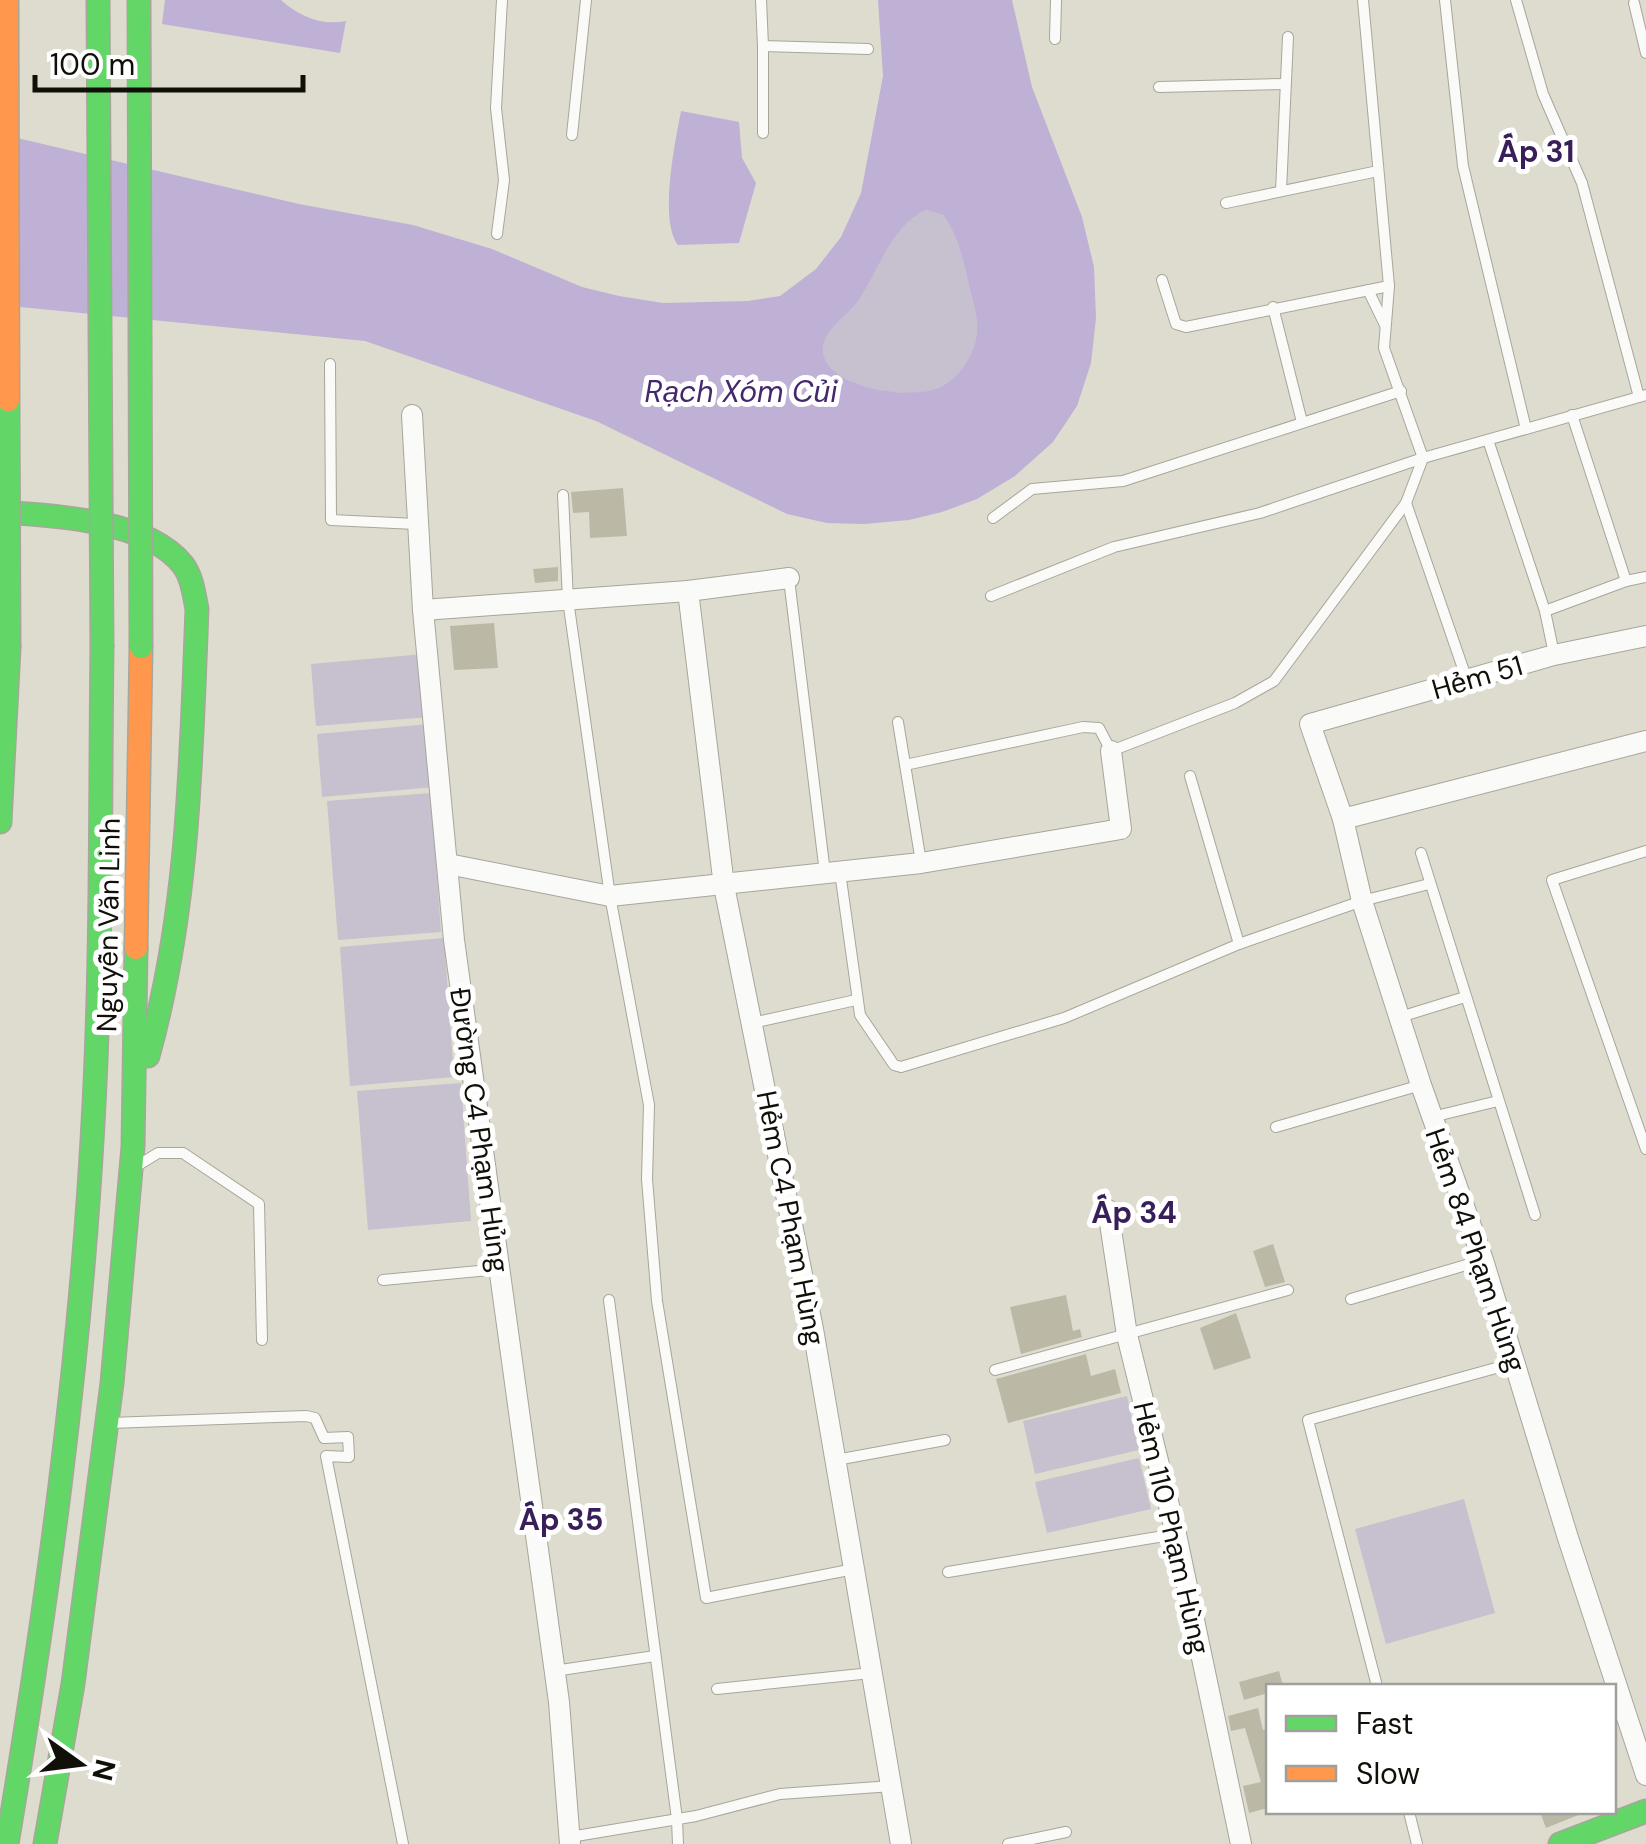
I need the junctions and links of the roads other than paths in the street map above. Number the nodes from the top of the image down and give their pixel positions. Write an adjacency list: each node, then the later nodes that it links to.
1 (7, 0): 62 (main road, bridge)
2 (98, 0): 115 (main road, Nguyễn Văn Linh, bridge)
3 (138, 0): 78 (main road, Nguyễn Văn Linh, bridge)
4 (502, 0): 24 (lane)
5 (586, 0): 20 (lane)
6 (761, 0): 14 (lane)
7 (1056, 0): 13 (lane)
8 (1363, 0): 21 (lane)
9 (1445, 0): 36 (lane)
10 (1516, 0): 32 (lane)
11 (1634, 3): 16 (lane)
12 (1288, 38): 17 (lane)
13 (1055, 39)
14 (762, 46): 15 (lane); 19 (lane)
15 (868, 49)
16 (1646, 53)
17 (1286, 84): 18 (lane); 22 (lane)
18 (1159, 87)
19 (762, 132)
20 (572, 135)
21 (1378, 171): 22 (lane); 26 (lane)
22 (1281, 191): 23 (lane)
23 (1226, 203)
24 (497, 234)
25 (1162, 280): 28 (lane)
26 (1389, 286): 27 (lane); 29 (lane)
27 (1368, 290): 28 (lane); 29 (lane)
28 (1273, 308): 35 (lane)
29 (1385, 325): 31 (lane)
30 (330, 364): 43 (lane)
31 (1401, 391): 35 (lane); 38 (lane)
32 (1643, 396): 34 (lane)
33 (412, 415): 43 (street, Đường C4 Phạm Hủng)
34 (1572, 415): 36 (lane); 46 (lane)
35 (1302, 422): 42 (lane)
36 (1526, 428): 37 (lane)
37 (1488, 440): 38 (lane); 51 (lane)
38 (1423, 458): 40 (lane); 48 (lane)
39 (563, 495): 49 (lane)
40 (1406, 503): 54 (lane); 58 (lane)
41 (0, 512): 78 (main road)
42 (993, 518)
43 (416, 524): 50 (street, Đường C4 Phạm Hủng)
44 (1646, 577): 46 (lane)
45 (788, 578): 47 (street); 67 (lane)
46 (1626, 581): 51 (lane)
47 (688, 591): 49 (street); 69 (street, Hẻm C4 Phạm Hùng)
48 (991, 596)
49 (568, 600): 50 (street); 70 (lane)
50 (423, 610): 66 (street, Đường C4 Phạm Hủng)
51 (1545, 611): 53 (lane)
52 (1646, 636): 53 (street, Hẻm 51)
53 (1554, 655): 54 (street, Hẻm 51)
54 (1467, 680): 56 (street, Hẻm 51)
55 (898, 722): 59 (lane)
56 (1310, 724): 61 (street, Hẻm 84 Phạm Hùng)
57 (1646, 741): 61 (street)
58 (1111, 751): 59 (lane); 65 (street)
59 (905, 765): 65 (lane)
60 (1190, 776): 72 (lane)
61 (1344, 819): 71 (street, Hẻm 84 Phạm Hùng)
62 (0, 822)
63 (1646, 851): 82 (lane)
64 (1421, 852): 68 (lane)
65 (921, 863): 67 (street)
66 (448, 864): 70 (street); 87 (street, Đường C4 Phạm Hủng)
67 (833, 873): 69 (street); 74 (lane)
68 (1430, 884): 71 (lane); 73 (lane)
69 (724, 886): 70 (street); 76 (street, Hẻm C4 Phạm Hùng)
70 (610, 896): 100 (lane)
71 (1362, 902): 72 (lane); 75 (street, Hẻm 84 Phạm Hùng)
72 (1240, 944): 74 (lane)
73 (1465, 997): 75 (lane); 79 (lane)
74 (856, 1000): 76 (lane)
75 (1400, 1016): 77 (street, Hẻm 84 Phạm Hùng)
76 (752, 1023): 98 (street, Hẻm C4 Phạm Hùng)
77 (1421, 1085): 80 (street, Hẻm 84 Phạm Hùng); 81 (lane)
78 (136, 1094): 83 (main road, Nguyễn Văn Linh)
79 (1498, 1101): 80 (lane); 85 (lane)
80 (1432, 1117): 86 (street, Hẻm 84 Phạm Hùng)
81 (1276, 1127)
82 (1645, 1143)
83 (132, 1170): 93 (lane); 96 (main road, Nguyễn Văn Linh)
84 (1108, 1210): 92 (street, Hẻm 110 Phạm Hùng)
85 (1535, 1215)
86 (1483, 1260): 90 (lane); 94 (street, Hẻm 84 Phạm Hùng)
87 (500, 1269): 88 (lane); 103 (street, Đường C4 Phạm Hủng)
88 (383, 1280)
89 (1288, 1290): 92 (lane)
90 (1351, 1299)
91 (609, 1300): 102 (lane)
92 (1128, 1335): 95 (lane); 99 (street, Hẻm 110 Phạm Hùng)
93 (262, 1340)
94 (1515, 1362): 105 (lane); 107 (street, Hẻm 84 Phạm Hùng)
95 (994, 1370)
96 (107, 1423): 116 (main road, Nguyễn Văn Linh); 117 (lane)
97 (945, 1440): 98 (lane)
98 (836, 1460): 100 (street, Hẻm C4 Phạm Hùng)
99 (1176, 1534): 101 (lane); 121 (street, Hẻm 110 Phạm Hùng)
100 (855, 1568): 104 (street, Hẻm C4 Phạm Hùng)
101 (948, 1572)
102 (655, 1656): 103 (lane); 111 (lane)
103 (554, 1671): 113 (street, Đường C4 Phạm Hủng)
104 (871, 1673): 106 (lane); 108 (street, Hẻm C4 Phạm Hùng)
105 (1376, 1684)
106 (717, 1689)
107 (1646, 1775)
108 (893, 1786): 111 (lane); 119 (street, Hẻm C4 Phạm Hùng)
109 (1646, 1812): 114 (main road)
110 (1410, 1814): 122 (lane)
111 (677, 1819): 113 (lane); 118 (lane)
112 (1066, 1832): 120 (lane)
113 (570, 1841)
114 (1567, 1843)
115 (7, 1844)
116 (44, 1844)
117 (403, 1844)
118 (678, 1844)
119 (901, 1844)
120 (1008, 1844)
121 (1241, 1844)
122 (1418, 1844)

